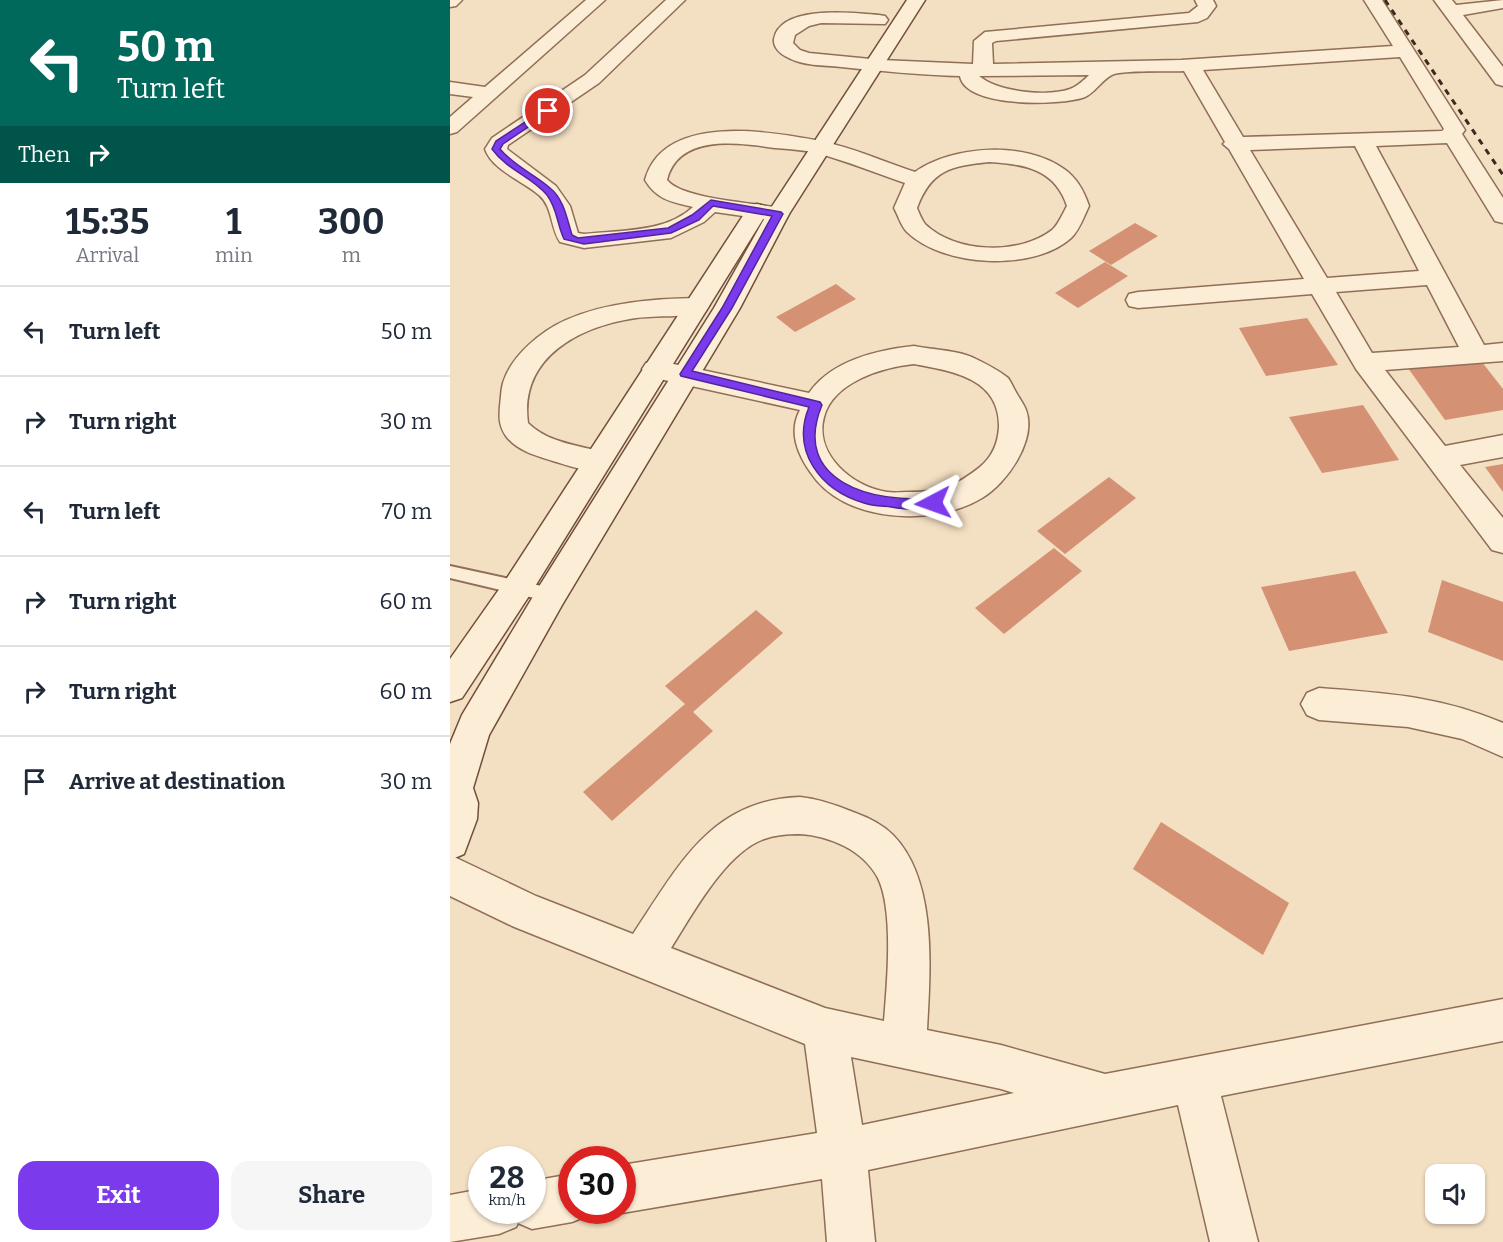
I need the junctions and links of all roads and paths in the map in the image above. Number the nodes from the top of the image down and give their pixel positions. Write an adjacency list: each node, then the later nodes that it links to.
1 (596, 0): 16 (street)
2 (676, 0): 23 (street)
3 (916, 0): 10 (street)
4 (1204, 0): 13 (street)
5 (1373, 0): 9 (street)
6 (1503, 3): 7 (street)
7 (1448, 6): 14 (street)
8 (886, 10): 10 (street); 10 (street)
9 (1406, 51): 11 (street); 18 (street)
10 (863, 65): 13 (street); 21 (street)
11 (1190, 65): 12 (street); 20 (street)
12 (1106, 70): 13 (street); 13 (street)
13 (974, 71)
14 (1503, 80)
15 (450, 88): 16 (street)
16 (488, 93): 17 (street)
17 (450, 128)
18 (1452, 134): 19 (street); 25 (street)
19 (1362, 140): 20 (street); 26 (street)
20 (1234, 144): 27 (street)
21 (809, 146): 22 (street); 23 (street); 24 (street)
22 (918, 180): 22 (street)
23 (711, 203): 24 (street)
24 (767, 213): 29 (street); 33 (street)
25 (1503, 216)
26 (1434, 277): 27 (street); 30 (street)
27 (1320, 287): 28 (street); 31 (street)
28 (1138, 300)
29 (696, 306): 32 (street); 37 (street)
30 (1494, 356): 31 (street)
31 (1365, 363): 36 (street)
32 (656, 369): 33 (street); 37 (street)
33 (685, 374): 34 (street); 41 (street)
34 (816, 405): 34 (street)
35 (1503, 446): 36 (street)
36 (1438, 458): 38 (street)
37 (596, 461): 40 (street)
38 (1503, 541)
39 (450, 572): 40 (lane)
40 (518, 586): 41 (lane); 42 (street)
41 (551, 595): 45 (street)
42 (450, 687)
43 (1319, 704): 44 (street)
44 (1503, 740)
45 (453, 784): 46 (street)
46 (450, 841)
47 (450, 875): 48 (street)
48 (641, 958): 50 (street); 51 (street)
49 (1503, 1020): 52 (street)
50 (825, 1030): 51 (street); 54 (street)
51 (904, 1047): 53 (street)
52 (1194, 1078): 53 (street); 59 (street)
53 (1106, 1096): 54 (street)
54 (843, 1152): 55 (street); 58 (street)
55 (636, 1187)
56 (468, 1216): 57 (street)
57 (450, 1219)
58 (851, 1242)
59 (1234, 1242)

